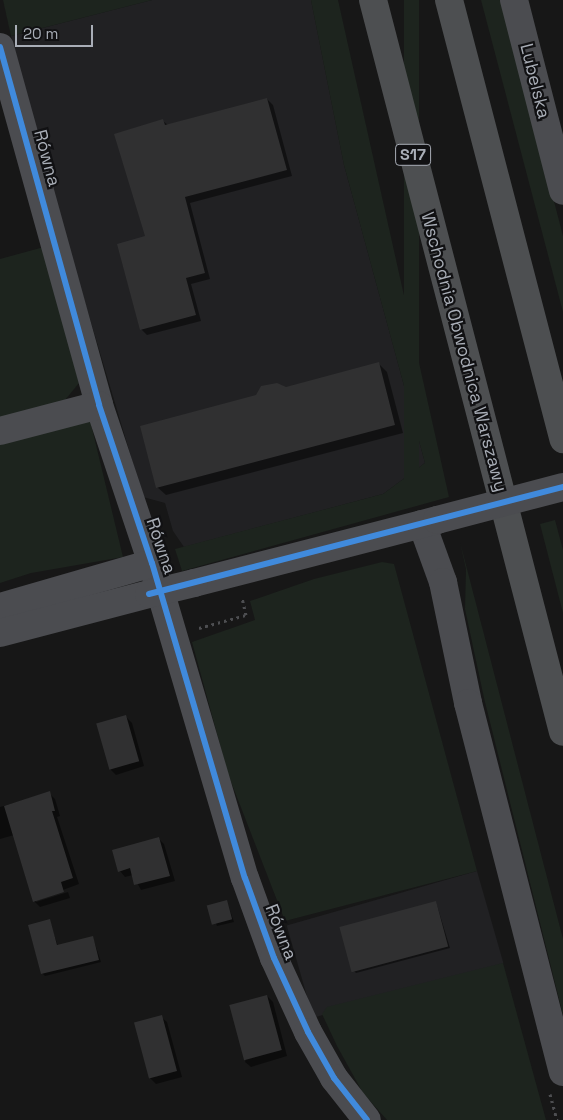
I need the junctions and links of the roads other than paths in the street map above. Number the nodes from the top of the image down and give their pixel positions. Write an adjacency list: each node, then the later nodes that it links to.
1 (373, 0): 14 (highway, Wschodnia Obwodnica Warszawy / S17)
2 (449, 0): 8 (highway)
3 (514, 0): 5 (street, Lubelska)
4 (0, 47): 6 (street, Równa)
5 (563, 191)
6 (99, 405): 7 (street); 11 (street, Równa)
7 (0, 431)
8 (563, 439)
9 (563, 487): 10 (street, bridge)
10 (429, 522): 13 (street, bridge); 15 (street)
11 (152, 563): 12 (street); 16 (street, Równa)
12 (0, 607)
13 (0, 633)
14 (563, 732)
15 (555, 1079)
16 (367, 1120)

